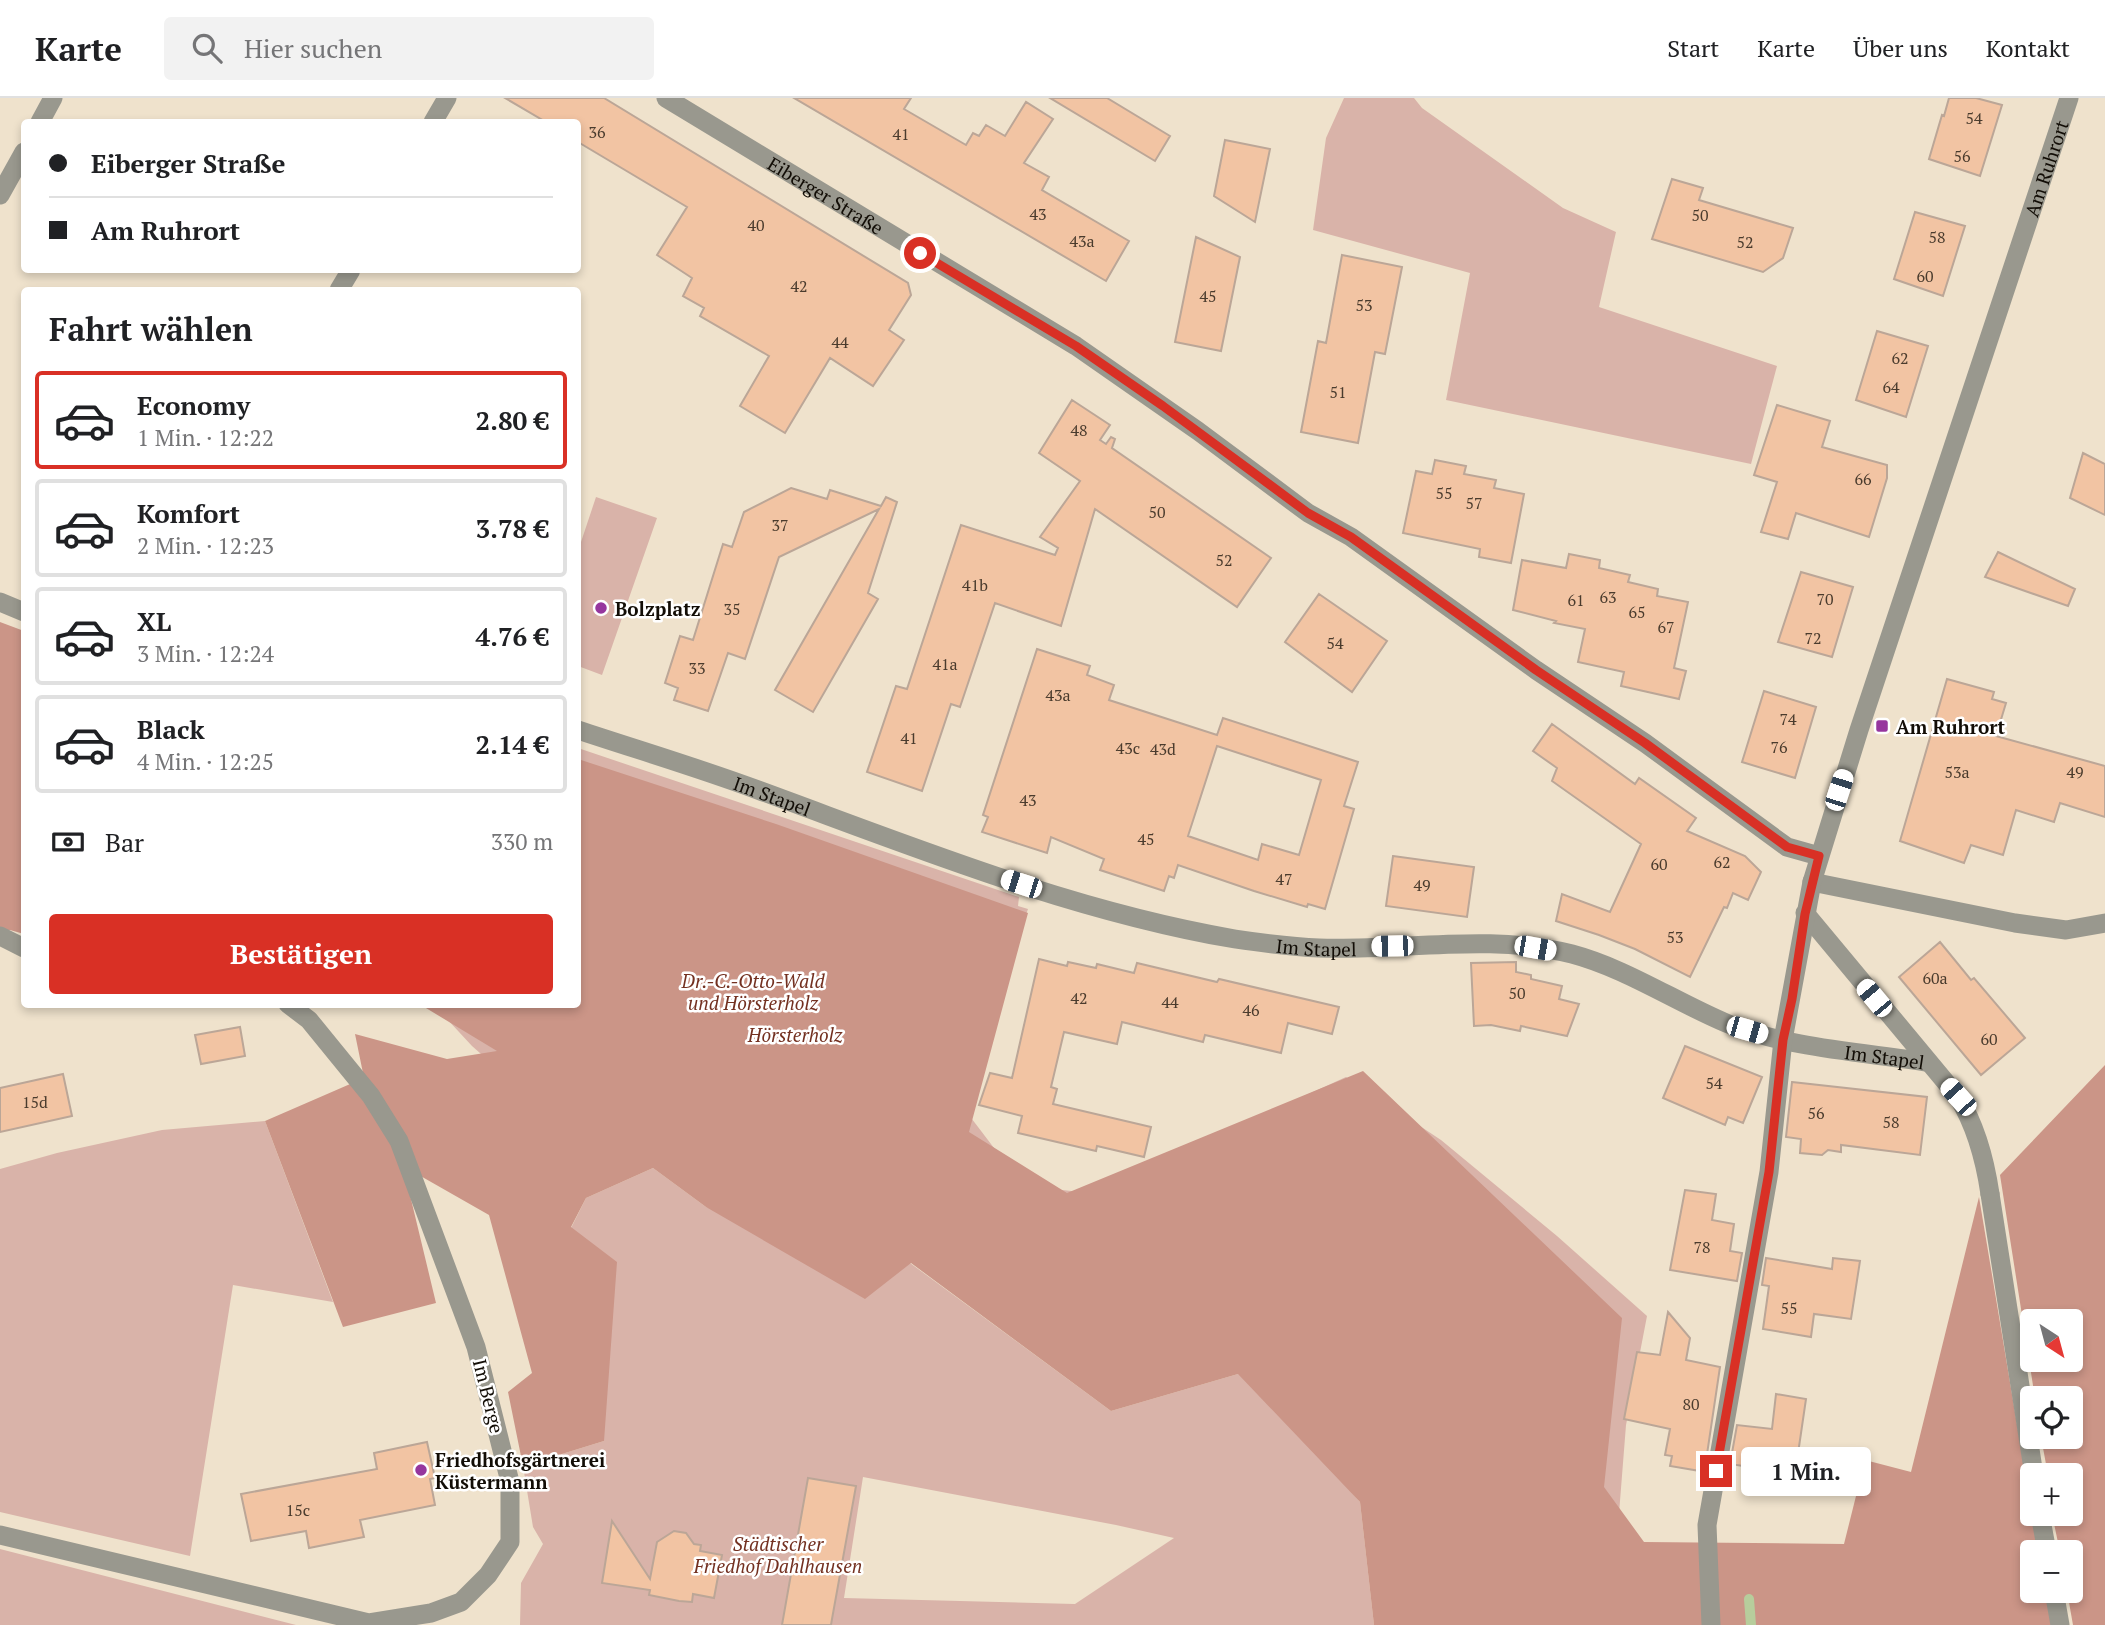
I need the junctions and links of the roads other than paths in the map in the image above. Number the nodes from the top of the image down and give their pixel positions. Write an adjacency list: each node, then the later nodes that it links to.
1 (54, 98): 5 (street)
2 (447, 98): 6 (street)
3 (666, 98): 12 (street, Eiberger Straße)
4 (2069, 98): 12 (street, Am Ruhrort)
5 (42, 119)
6 (435, 119)
7 (21, 157): 8 (street)
8 (0, 195)
9 (0, 601): 10 (street)
10 (21, 611)
11 (581, 731): 19 (street, Im Stapel)
12 (1819, 856): 13 (street, Am Ruhrort)
13 (1812, 882): 14 (street, Am Ruhrort); 15 (street)
14 (1805, 914): 19 (street, Am Ruhrort); 20 (street)
15 (2105, 923)
16 (0, 936): 17 (street)
17 (21, 946)
18 (293, 1008): 22 (street, Im Berge)
19 (1783, 1040): 20 (street, Im Stapel); 24 (street, Am Ruhrort)
20 (1926, 1062): 21 (street, Im Stapel)
21 (2032, 1463)
22 (0, 1535)
23 (2056, 1603): 25 (street)
24 (1711, 1625)
25 (2060, 1625)

